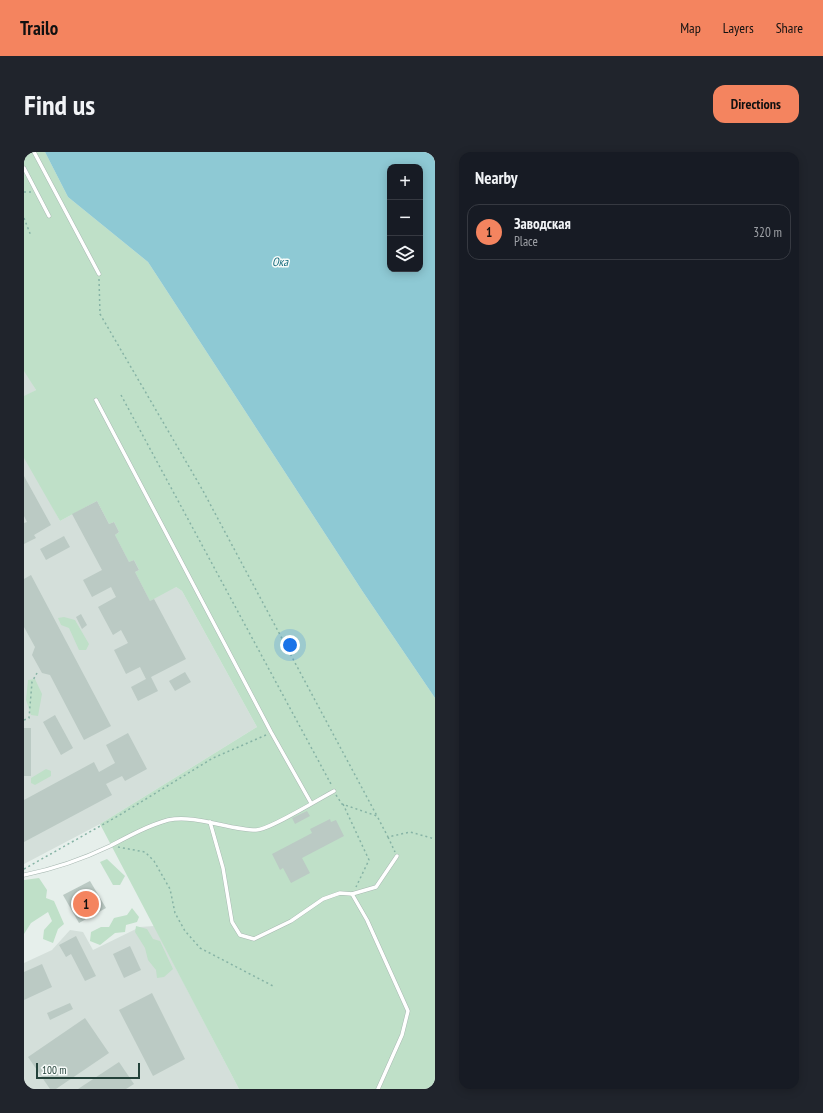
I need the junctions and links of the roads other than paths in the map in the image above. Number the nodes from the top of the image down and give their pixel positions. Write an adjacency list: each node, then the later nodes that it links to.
1 (34, 152): 4 (lane)
2 (24, 168): 3 (lane)
3 (49, 216)
4 (99, 274)
5 (96, 400): 7 (lane)
6 (334, 791): 7 (lane)
7 (310, 803): 8 (lane)
8 (210, 822): 10 (lane); 11 (lane)
9 (397, 856): 11 (lane)
10 (24, 875)
11 (352, 894): 12 (lane)
12 (378, 1089)

